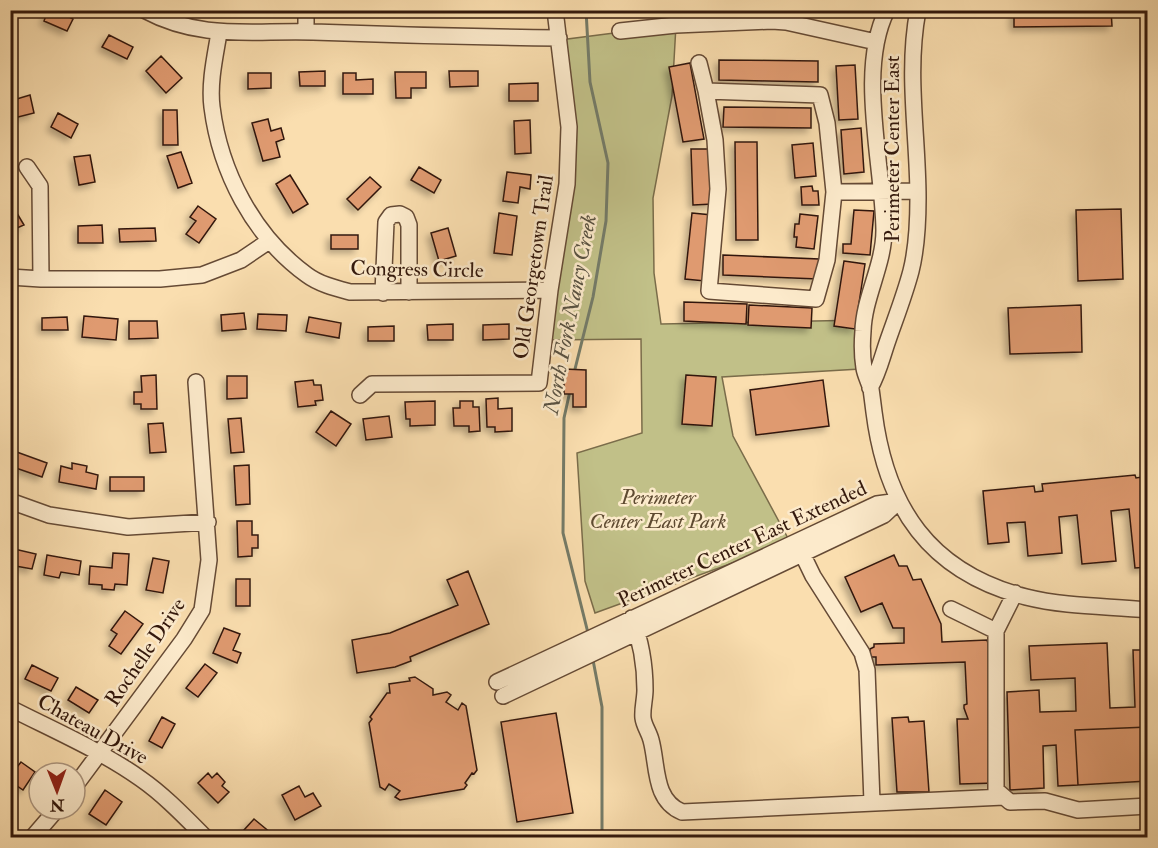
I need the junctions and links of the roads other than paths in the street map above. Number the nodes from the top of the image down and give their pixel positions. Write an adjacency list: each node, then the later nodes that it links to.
1 (144, 10): 8 (street)
2 (306, 10): 7 (street)
3 (555, 10): 9 (street, Old Georgetown Trail)
4 (887, 10): 10 (street, Perimeter Center East)
5 (918, 10): 14 (street, Perimeter Center East)
6 (620, 31): 10 (street)
7 (306, 32): 8 (street); 9 (street)
8 (219, 33): 17 (street, Congress Circle)
9 (560, 38): 20 (street, Old Georgetown Trail)
10 (876, 42): 15 (street, Perimeter Center East)
11 (699, 63): 12 (street)
12 (706, 91): 16 (street); 16 (street)
13 (27, 166): 19 (street)
14 (918, 190): 15 (street); 24 (street, Perimeter Center East)
15 (883, 191): 16 (street); 24 (street, Perimeter Center East)
16 (834, 192)
17 (269, 241): 19 (street); 22 (street, Congress Circle)
18 (10, 277): 19 (street)
19 (41, 279)
20 (550, 290): 21 (street, Congress Circle); 25 (street, Old Georgetown Trail)
21 (409, 292): 22 (street, Congress Circle); 22 (street)
22 (383, 293)
23 (196, 382): 28 (street, Rochelle Drive)
24 (870, 388): 27 (street, Perimeter Center East)
25 (360, 395)
26 (10, 501): 28 (street)
27 (899, 501): 29 (street, Perimeter Center East Extended); 30 (street, Perimeter Center East)
28 (207, 522): 38 (street, Rochelle Drive)
29 (800, 547): 33 (street, Perimeter Center East Extended); 41 (street)
30 (1015, 593): 32 (street, Perimeter Center East); 34 (street)
31 (951, 609): 34 (street)
32 (1146, 609)
33 (635, 625): 35 (street, Perimeter Center East Extended); 36 (street, Perimeter Center East Extended); 41 (street)
34 (996, 631): 40 (street)
35 (497, 682)
36 (503, 696)
37 (10, 708): 38 (street, Chateau Drive)
38 (101, 753): 39 (street, Rochelle Drive); 45 (street, Chateau Drive)
39 (87, 771)
40 (1004, 797): 41 (street); 42 (street)
41 (872, 802)
42 (1148, 806)
43 (46, 821): 44 (street)
44 (32, 837)
45 (206, 837)

